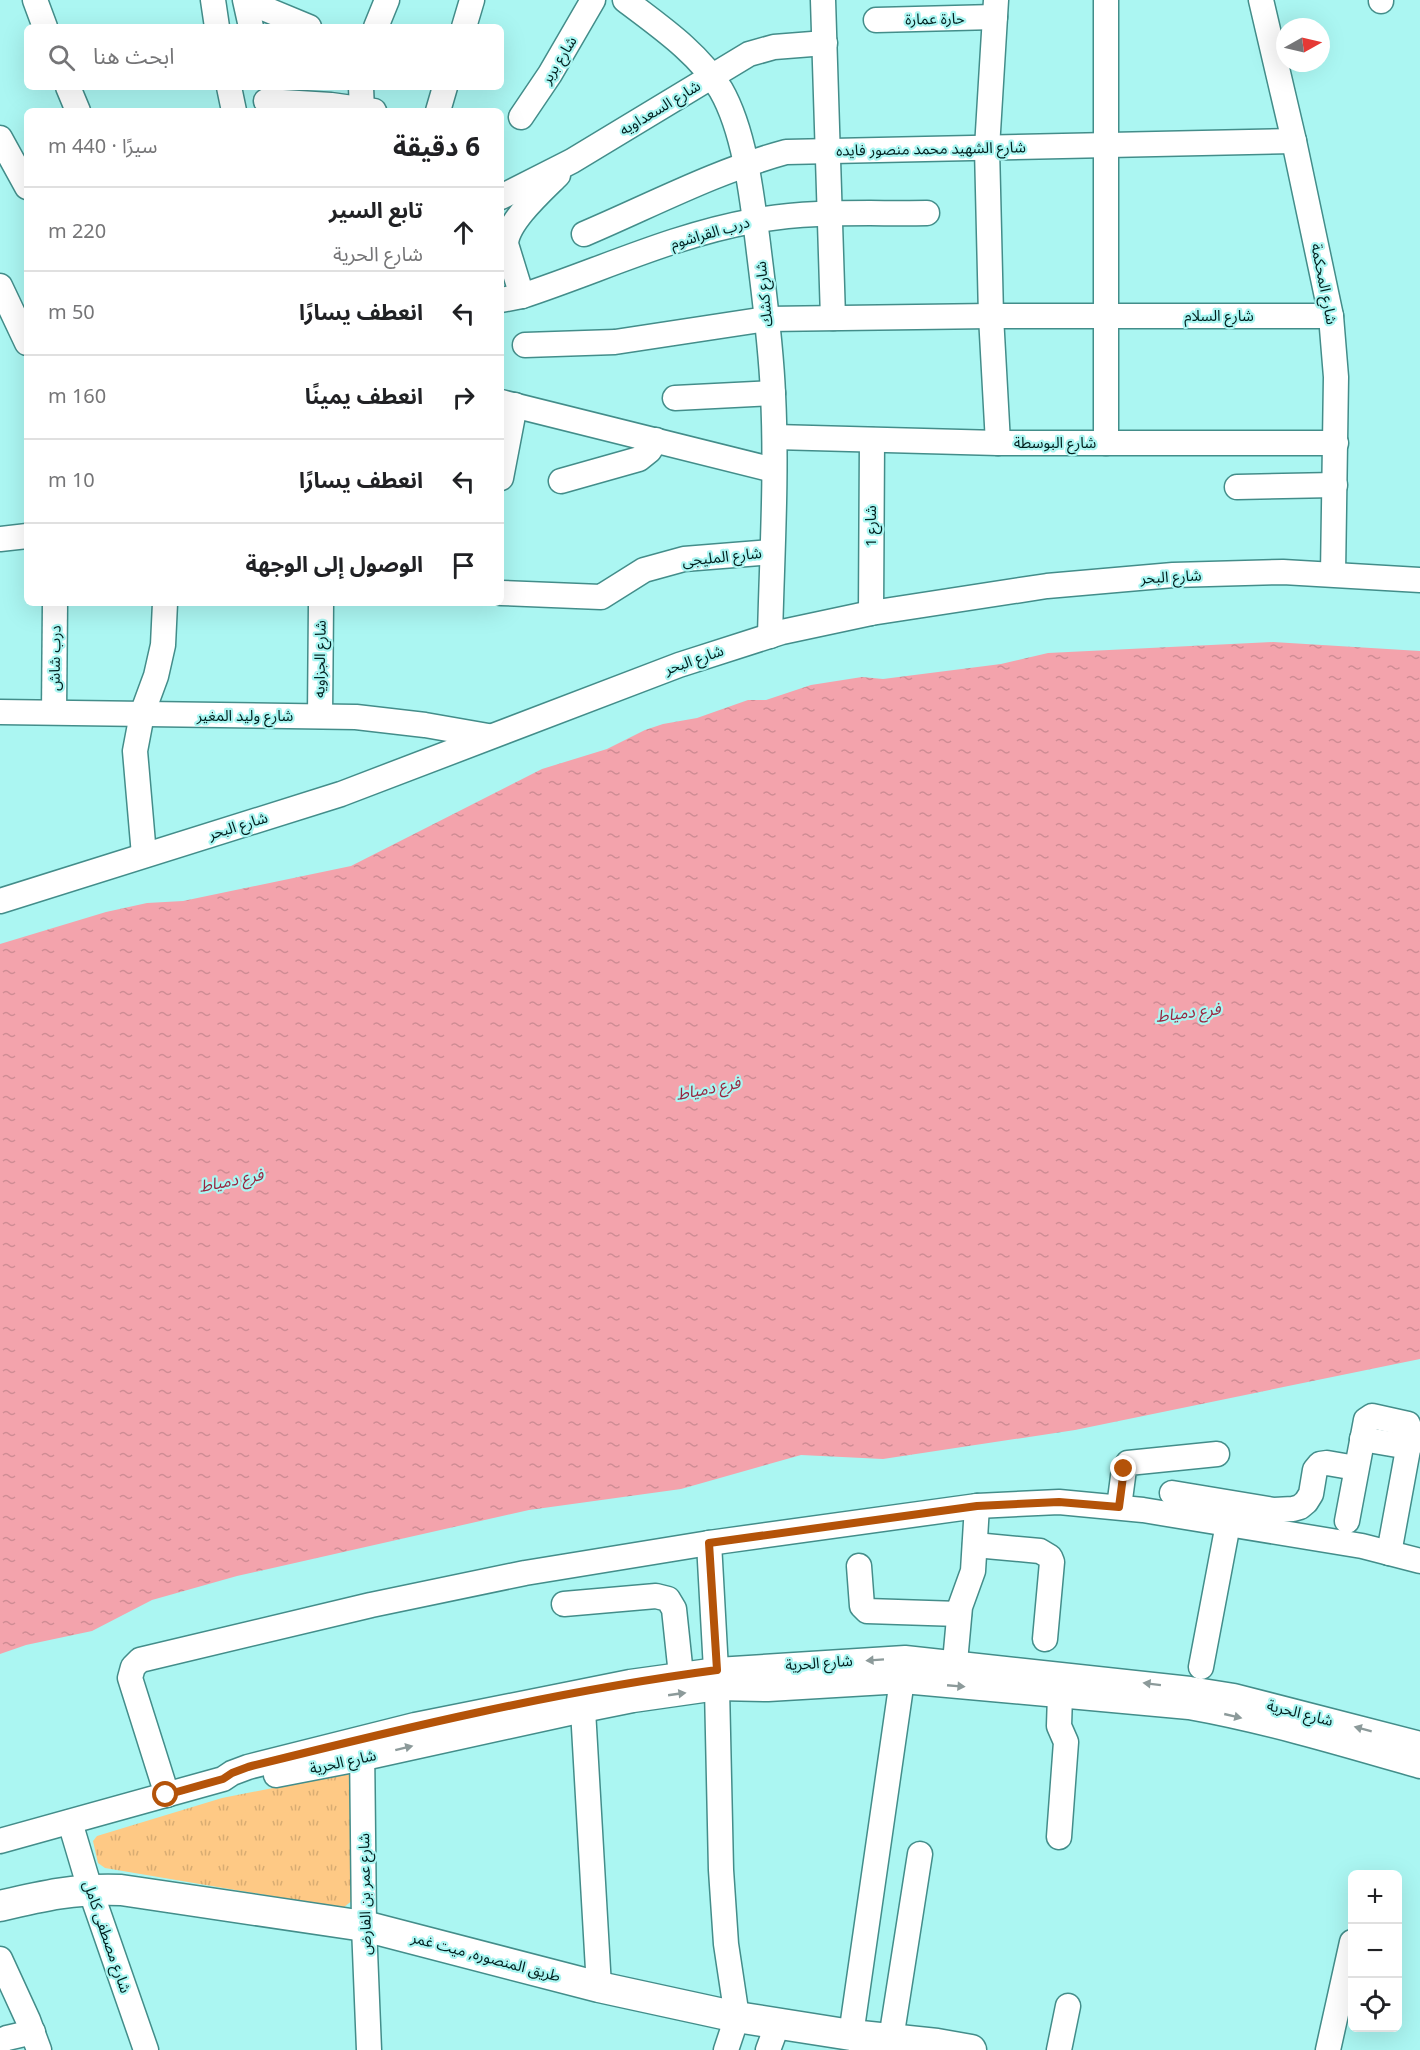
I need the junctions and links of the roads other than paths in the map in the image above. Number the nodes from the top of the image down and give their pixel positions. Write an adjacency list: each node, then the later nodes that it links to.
1 (35, 0): 13 (street)
2 (213, 0): 14 (street)
3 (245, 0): 15 (street); 16 (street)
4 (387, 0): 17 (street)
5 (472, 0): 18 (street)
6 (593, 0): 29 (street, شارع بربر)
7 (625, 0): 20 (street, شارع كشك)
8 (824, 0): 19 (street)
9 (1106, 0): 32 (street)
10 (1261, 0): 31 (street, شارع المحكمة)
11 (996, 9): 12 (street, حارة عمارة); 33 (street)
12 (876, 20)
13 (44, 24)
14 (217, 24)
15 (250, 24)
16 (302, 24)
17 (377, 24)
18 (465, 24)
19 (825, 43): 20 (street, شارع السعداويه); 34 (street)
20 (712, 77): 35 (street, شارع السعداويه); 36 (street, شارع كشك)
21 (69, 90): 26 (street)
22 (230, 90): 27 (street)
23 (444, 90): 28 (street)
24 (266, 100): 25 (street)
25 (365, 104)
26 (77, 108)
27 (233, 108)
28 (439, 108)
29 (521, 117)
30 (0, 138): 37 (street)
31 (1294, 141): 32 (street, شارع الشهيد محمد منصور فايده); 47 (street, شارع المحكمة)
32 (1106, 146): 33 (street, شارع الشهيد محمد منصور فايده); 46 (street)
33 (987, 148): 34 (street, شارع الشهيد محمد منصور فايده); 45 (street)
34 (828, 150): 36 (street, شارع الشهيد محمد منصور فايده); 40 (street)
35 (572, 161): 38 (street, شارع السعداويه); 44 (street)
36 (745, 165): 41 (street, شارع كشك); 42 (street, شارع الشهيد محمد منصور فايده)
37 (24, 182)
38 (504, 195)
39 (927, 213): 40 (street, درب القراشوم)
40 (830, 214): 41 (street, درب القراشوم); 48 (street)
41 (755, 220): 44 (street, درب القراشوم); 49 (street, شارع كشك)
42 (584, 234)
43 (0, 286): 50 (street)
44 (512, 298)
45 (991, 316): 46 (street, شارع السلام); 48 (street, شارع السلام); 58 (street)
46 (1106, 316): 47 (street, شارع السلام); 59 (street)
47 (1331, 316): 60 (street, شارع المحكمة)
48 (833, 318): 49 (street, شارع السلام)
49 (767, 319): 51 (street, شارع السلام); 52 (street, شارع كشك)
50 (24, 337)
51 (525, 345)
52 (773, 393): 53 (street); 55 (street, شارع كشك)
53 (675, 398)
54 (508, 404): 56 (street); 61 (street)
55 (775, 437): 57 (street, شارع البوسطة); 62 (street, شارع كشك)
56 (656, 440): 62 (street); 63 (street)
57 (872, 440): 58 (street, شارع البوسطة); 75 (street, شارع 1)
58 (998, 443): 59 (street, شارع البوسطة)
59 (1106, 443): 60 (street, شارع البوسطة)
60 (1336, 443): 64 (street, شارع المحكمة)
61 (504, 446)
62 (774, 470): 68 (street, شارع كشك)
63 (561, 481)
64 (1335, 485): 65 (street); 69 (street, شارع المحكمة)
65 (1237, 487)
66 (24, 536): 67 (street)
67 (0, 539)
68 (772, 552): 71 (street, شارع المليجى); 76 (street, شارع كشك)
69 (1333, 574): 70 (street, شارع البحر); 75 (street, شارع البحر)
70 (1420, 580)
71 (504, 592)
72 (55, 606): 78 (street, درب شاش)
73 (165, 606): 79 (street)
74 (321, 606): 80 (street, شارع الجزاويه)
75 (871, 613): 76 (street, شارع البحر)
76 (770, 636): 81 (street, شارع البحر)
77 (0, 712): 78 (street, شارع وليد المغير)
78 (54, 712): 79 (street, شارع وليد المغير)
79 (141, 714): 80 (street, شارع وليد المغير); 82 (street)
80 (320, 716): 81 (street, شارع وليد المغير)
81 (489, 737): 82 (street, شارع البحر)
82 (144, 855): 83 (street, شارع البحر)
83 (0, 901)
84 (1363, 1431): 85 (street); 85 (street); 87 (street)
85 (1409, 1448): 95 (street)
86 (1217, 1454): 90 (street)
87 (1356, 1468): 88 (street); 91 (street)
88 (1172, 1493)
89 (977, 1506): 90 (street); 93 (street); 94 (street)
90 (1119, 1507): 92 (street)
91 (1347, 1521)
92 (1228, 1524): 95 (street); 102 (street)
93 (709, 1543): 105 (street); 113 (street)
94 (975, 1545): 99 (street); 100 (street)
95 (1389, 1553): 96 (street)
96 (1420, 1561)
97 (859, 1566): 99 (street)
98 (564, 1604): 104 (street)
99 (959, 1614): 101 (street)
100 (1045, 1639)
101 (955, 1662): 103 (street, شارع الحرية); 106 (street, شارع الحرية)
102 (1201, 1667)
103 (904, 1669): 105 (street, شارع الحرية); 106 (street, شارع الحرية, one-way to 106); 126 (street)
104 (681, 1675): 105 (street, شارع الحرية); 107 (street, شارع الحرية)
105 (717, 1679): 107 (street, شارع الحرية, one-way to 105); 125 (street)
106 (1056, 1687): 108 (street, شارع الحرية); 115 (street)
107 (631, 1691): 109 (street, شارع الحرية); 111 (street, شارع الحرية)
108 (1190, 1698): 110 (street, شارع الحرية, one-way to 108); 112 (street, شارع الحرية, one-way to 112)
109 (583, 1710): 111 (street, شارع الحرية, one-way to 109); 123 (street)
110 (1420, 1744)
111 (363, 1748): 113 (street, شارع الحرية); 120 (street, شارع عمر بن الفارض)
112 (1420, 1766)
113 (166, 1795): 114 (street, شارع الحرية)
114 (70, 1822): 116 (street, شارع الحرية); 118 (street, شارع مصطفى كامل)
115 (1059, 1838)
116 (0, 1841)
117 (920, 1854): 128 (street)
118 (90, 1889): 119 (main road, طريق المنصوره, ميت غمر); 120 (main road, طريق المنصوره, ميت غمر); 132 (street, شارع مصطفى كامل)
119 (0, 1906)
120 (364, 1926): 123 (main road, طريق المنصوره, ميت غمر); 133 (street, شارع عمر بن الفارض)
121 (0, 1959): 130 (street)
122 (1348, 1964): 137 (street)
123 (599, 1987): 125 (main road, طريق المنصوره, ميت غمر)
124 (1068, 2006): 136 (street)
125 (737, 2017): 127 (main road, طريق المنصوره, ميت غمر); 134 (street)
126 (851, 2035): 127 (main road, طريق المنصوره, ميت غمر); 128 (main road, طريق المنصوره, ميت غمر)
127 (773, 2037)
128 (891, 2039): 131 (main road, طريق المنصوره, ميت غمر)
129 (0, 2041): 130 (street)
130 (36, 2041)
131 (936, 2047): 135 (main road, طريق المنصوره, ميت غمر)
132 (146, 2050)
133 (369, 2050)
134 (726, 2050)
135 (970, 2050)
136 (1059, 2050)
137 (1328, 2050)

